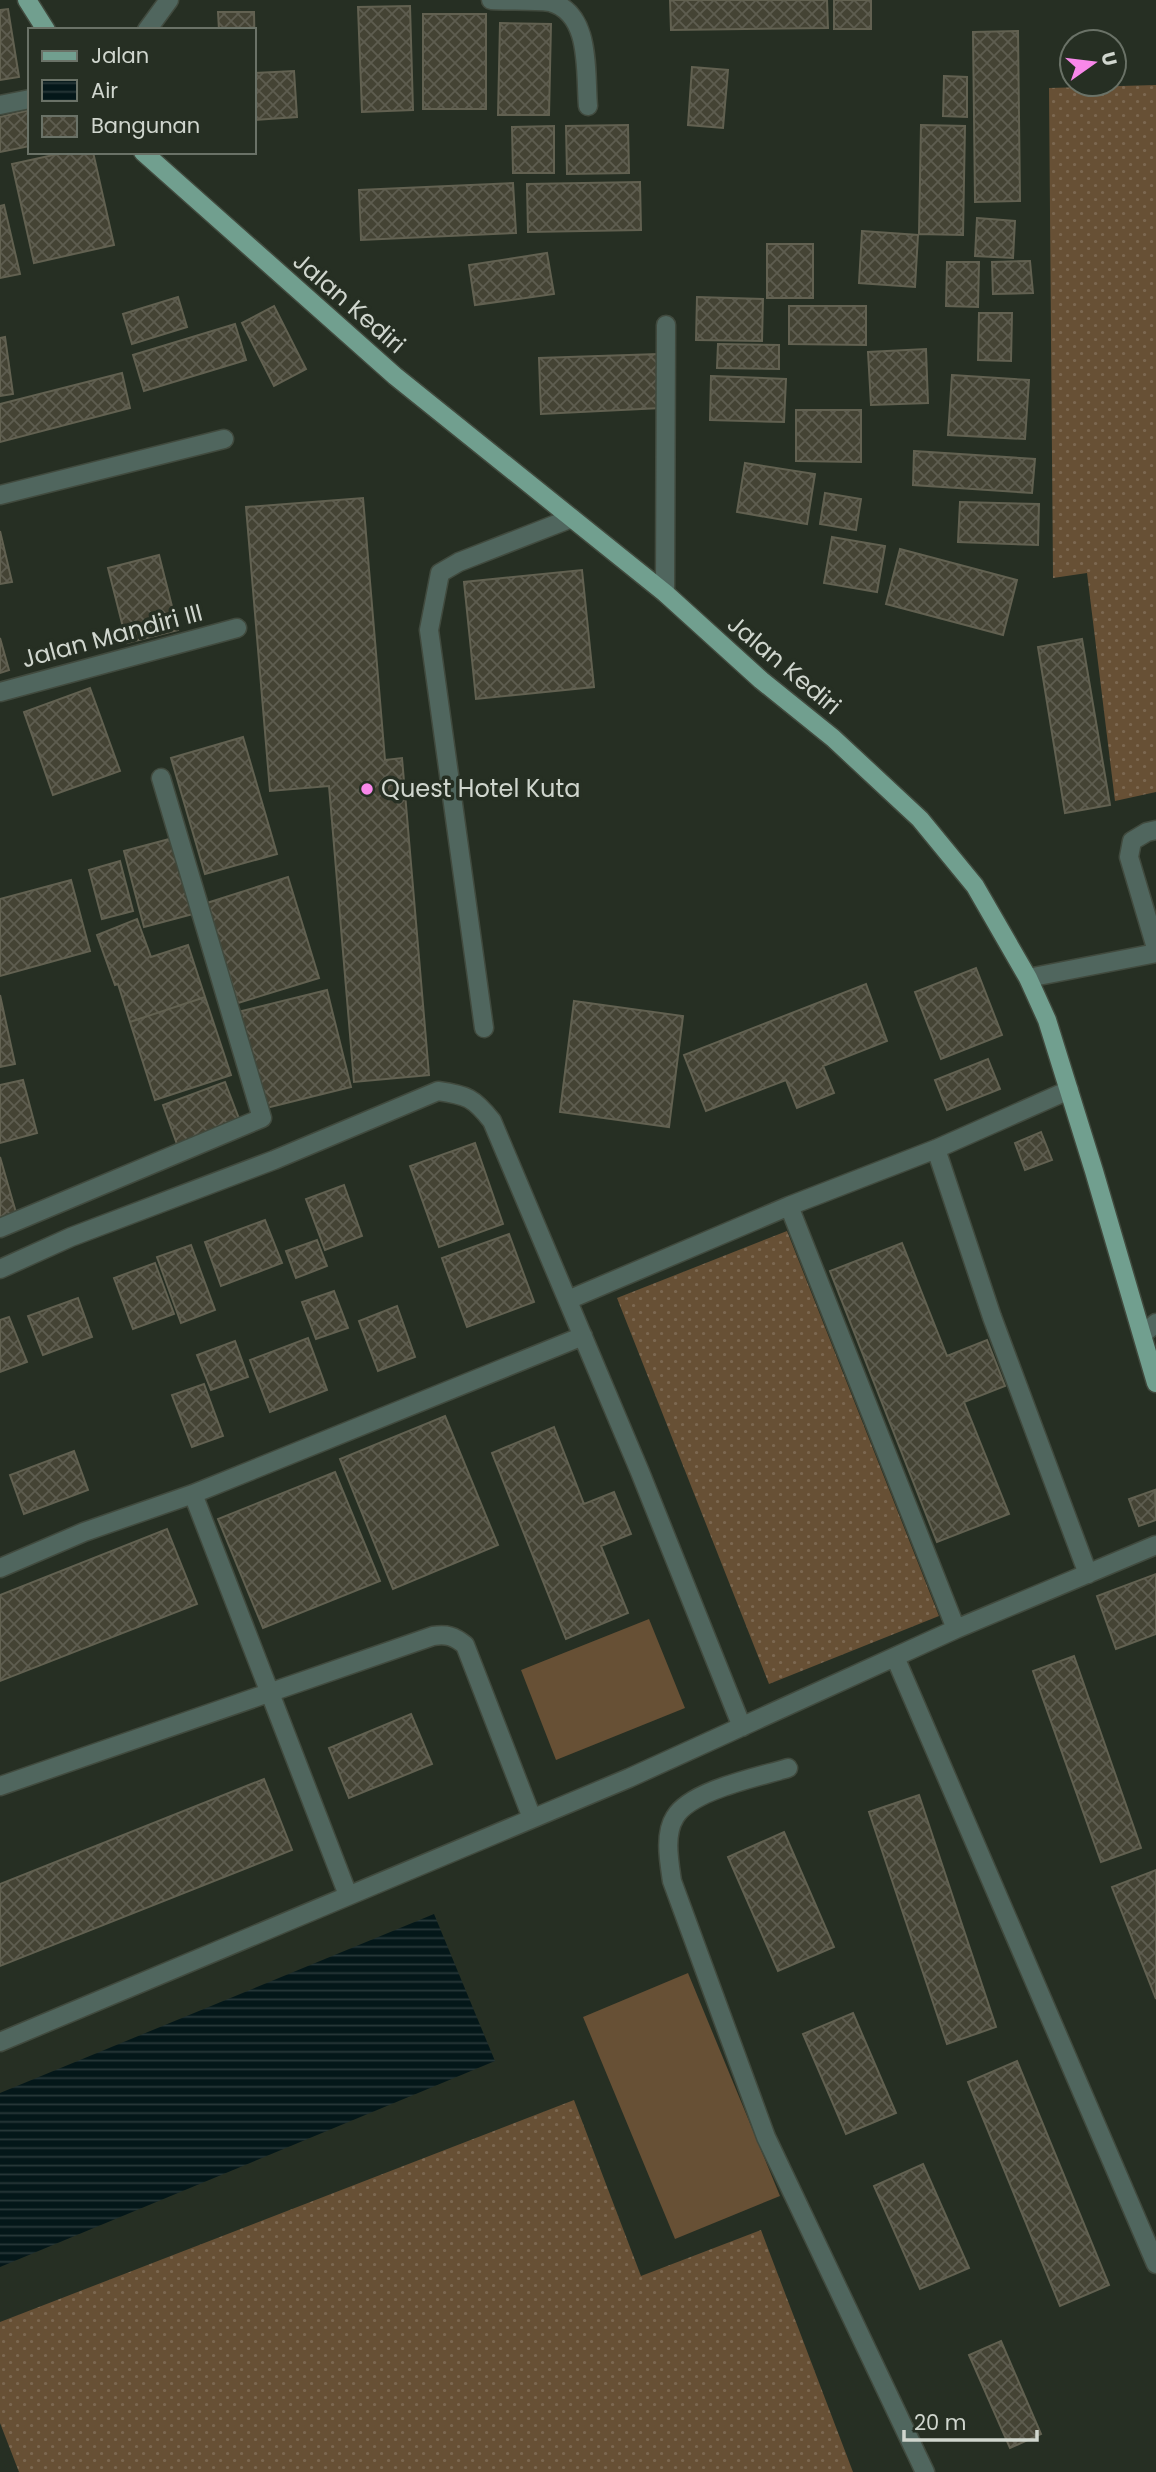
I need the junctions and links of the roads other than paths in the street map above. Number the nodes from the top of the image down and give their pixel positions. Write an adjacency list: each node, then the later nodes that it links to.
1 (27, 0): 4 (main road)
2 (169, 0): 5 (street)
3 (491, 0): 8 (street)
4 (45, 28)
5 (148, 28)
6 (28, 99): 7 (street)
7 (0, 105)
8 (588, 107)
9 (145, 154): 13 (main road, Jalan Kediri)
10 (666, 325): 14 (street)
11 (224, 439): 12 (street)
12 (0, 495)
13 (572, 518): 14 (main road, Jalan Kediri); 22 (street)
14 (664, 593): 21 (main road, Jalan Kediri)
15 (237, 628): 16 (street, Jalan Mandiri III)
16 (0, 692)
17 (161, 778): 26 (street)
18 (1156, 830): 19 (street)
19 (1156, 948)
20 (1156, 953): 21 (street)
21 (1028, 978): 23 (main road, Jalan Kediri)
22 (484, 1028)
23 (1069, 1090): 24 (street); 29 (main road, Jalan Kediri)
24 (936, 1149): 25 (street); 35 (street)
25 (789, 1206): 28 (street); 36 (street)
26 (0, 1228)
27 (0, 1269): 28 (street)
28 (568, 1300): 30 (street)
29 (1150, 1328): 31 (main road, Jalan Kediri)
30 (583, 1336): 32 (street); 39 (street)
31 (1156, 1383)
32 (192, 1494): 34 (street); 38 (street)
33 (1156, 1545): 35 (street)
34 (0, 1568)
35 (1088, 1574): 36 (street)
36 (956, 1629): 37 (street)
37 (895, 1657): 39 (street); 45 (street)
38 (269, 1692): 41 (street); 42 (street); 43 (street)
39 (742, 1727): 42 (street)
40 (788, 1768): 46 (street)
41 (0, 1786)
42 (532, 1818): 43 (street)
43 (348, 1895): 44 (street)
44 (1, 2040)
45 (1156, 2264)
46 (925, 2472)

